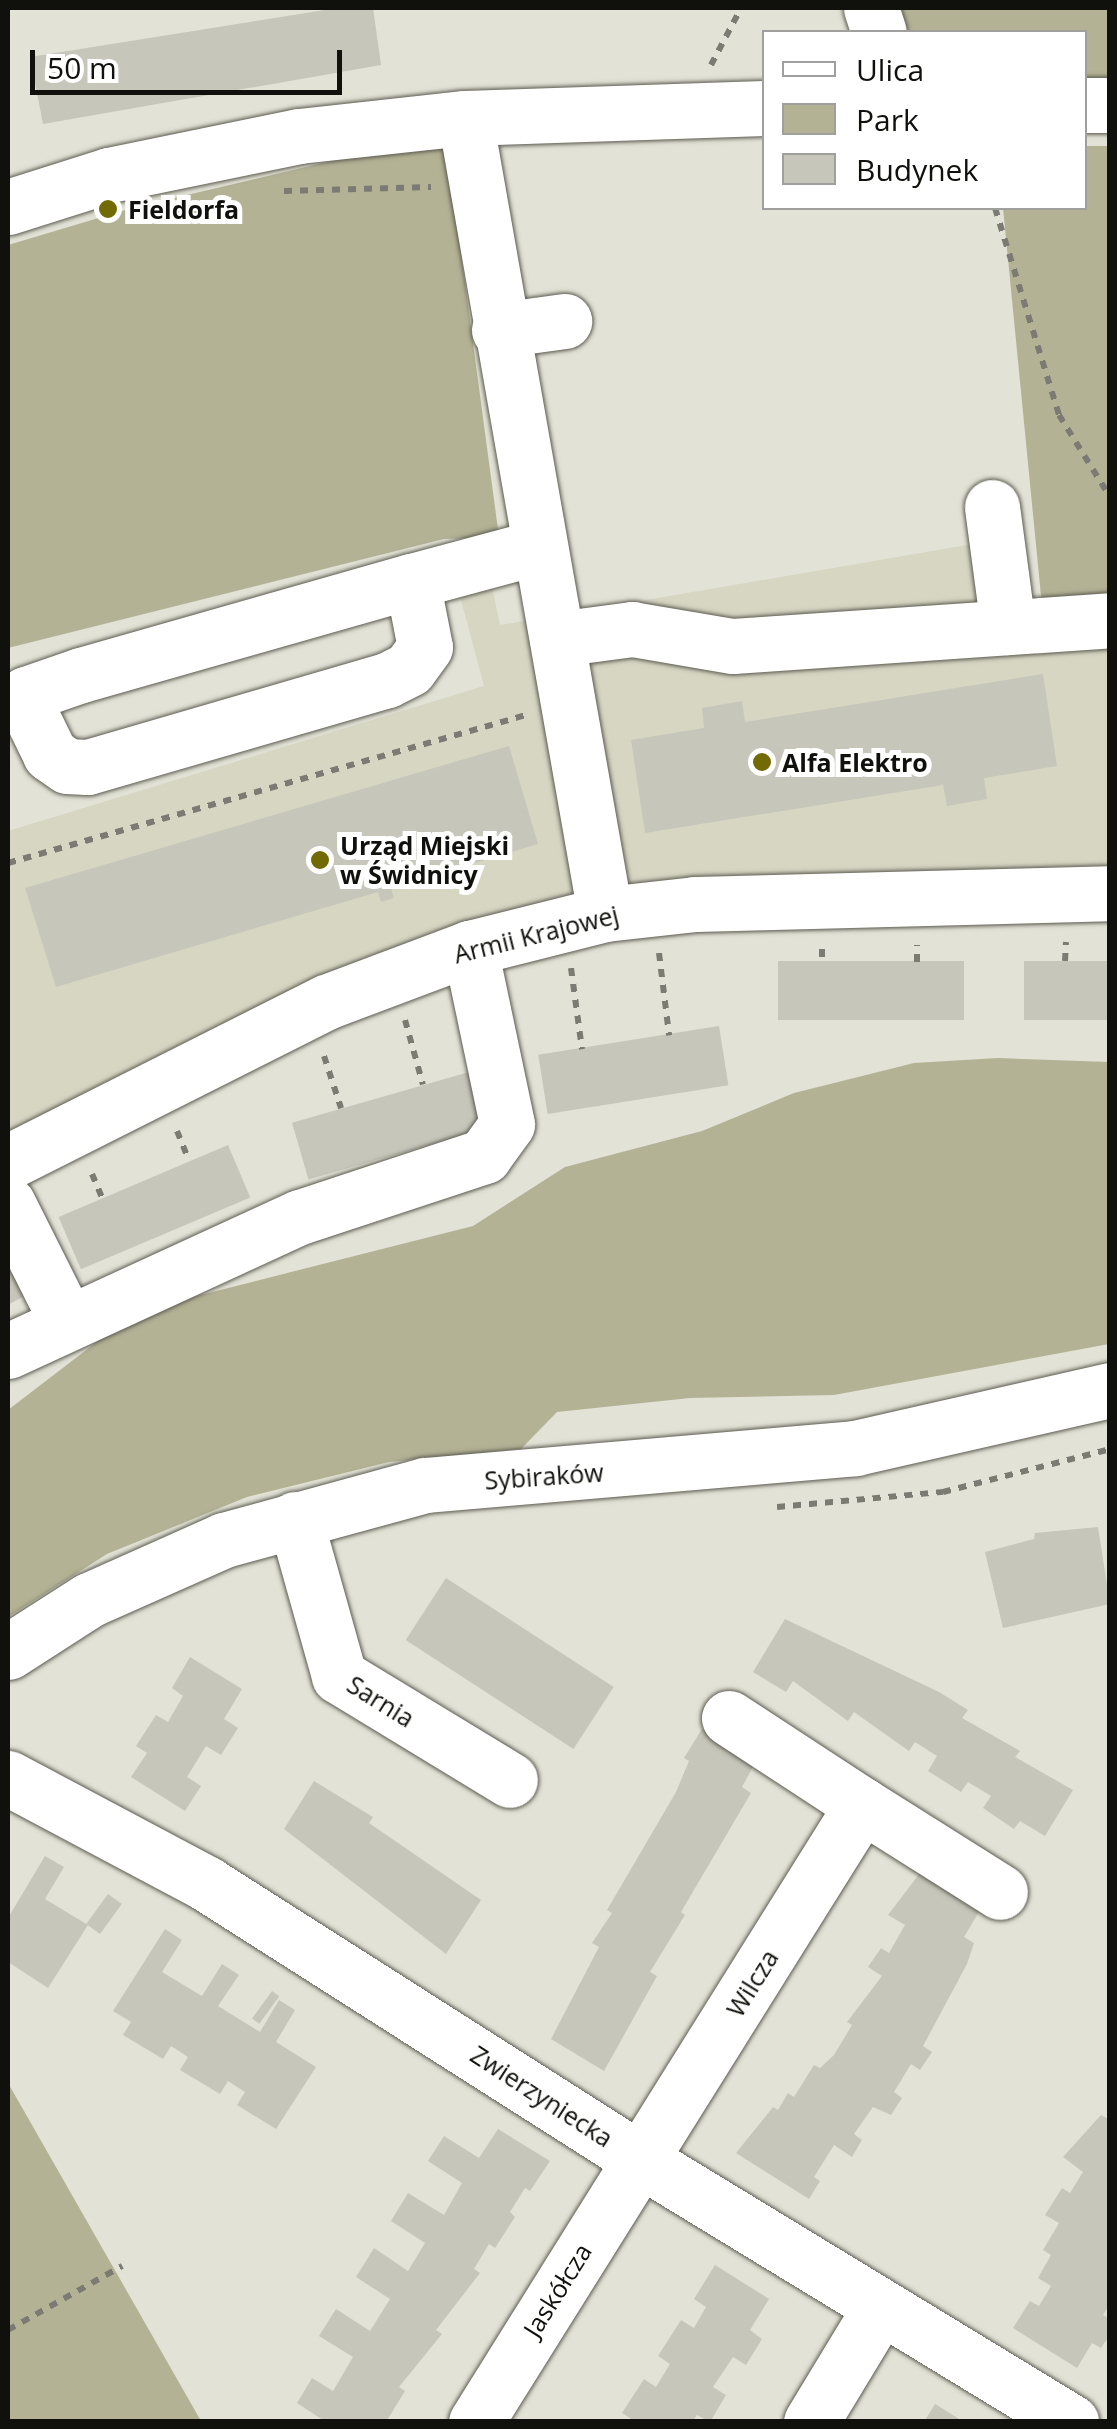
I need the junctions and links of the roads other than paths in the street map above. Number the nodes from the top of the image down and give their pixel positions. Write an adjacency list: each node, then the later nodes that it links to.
1 (762, 108): 2 (street)
2 (465, 118): 3 (street); 5 (street)
3 (8, 207)
4 (564, 321): 5 (street)
5 (499, 330): 7 (street)
6 (992, 507): 10 (street)
7 (538, 547): 8 (street); 11 (street)
8 (412, 581): 12 (street); 12 (street)
9 (1110, 620): 10 (street)
10 (1008, 627): 11 (street)
11 (557, 638): 14 (street)
12 (17, 697)
13 (1110, 893): 14 (street, Armii Krajowej)
14 (587, 933): 15 (street, Armii Krajowej)
15 (470, 948): 16 (street, Armii Krajowej); 18 (street)
16 (8, 1162)
17 (8, 1204): 18 (street)
18 (67, 1322): 19 (street)
19 (8, 1351)
20 (1110, 1390): 21 (street, Sybiraków)
21 (295, 1518): 22 (street, Sybiraków); 25 (street, Sarnia)
22 (8, 1652)
23 (728, 1718): 26 (street)
24 (8, 1778): 28 (street, Zwierzyniecka)
25 (510, 1780)
26 (862, 1805): 27 (street); 28 (street, Wilcza)
27 (1000, 1892)
28 (639, 2159): 29 (street, Zwierzyniecka); 30 (street, Jaskółcza)
29 (880, 2308): 31 (street); 32 (street, Zwierzyniecka)
30 (476, 2422)
31 (811, 2422)
32 (1072, 2422)

